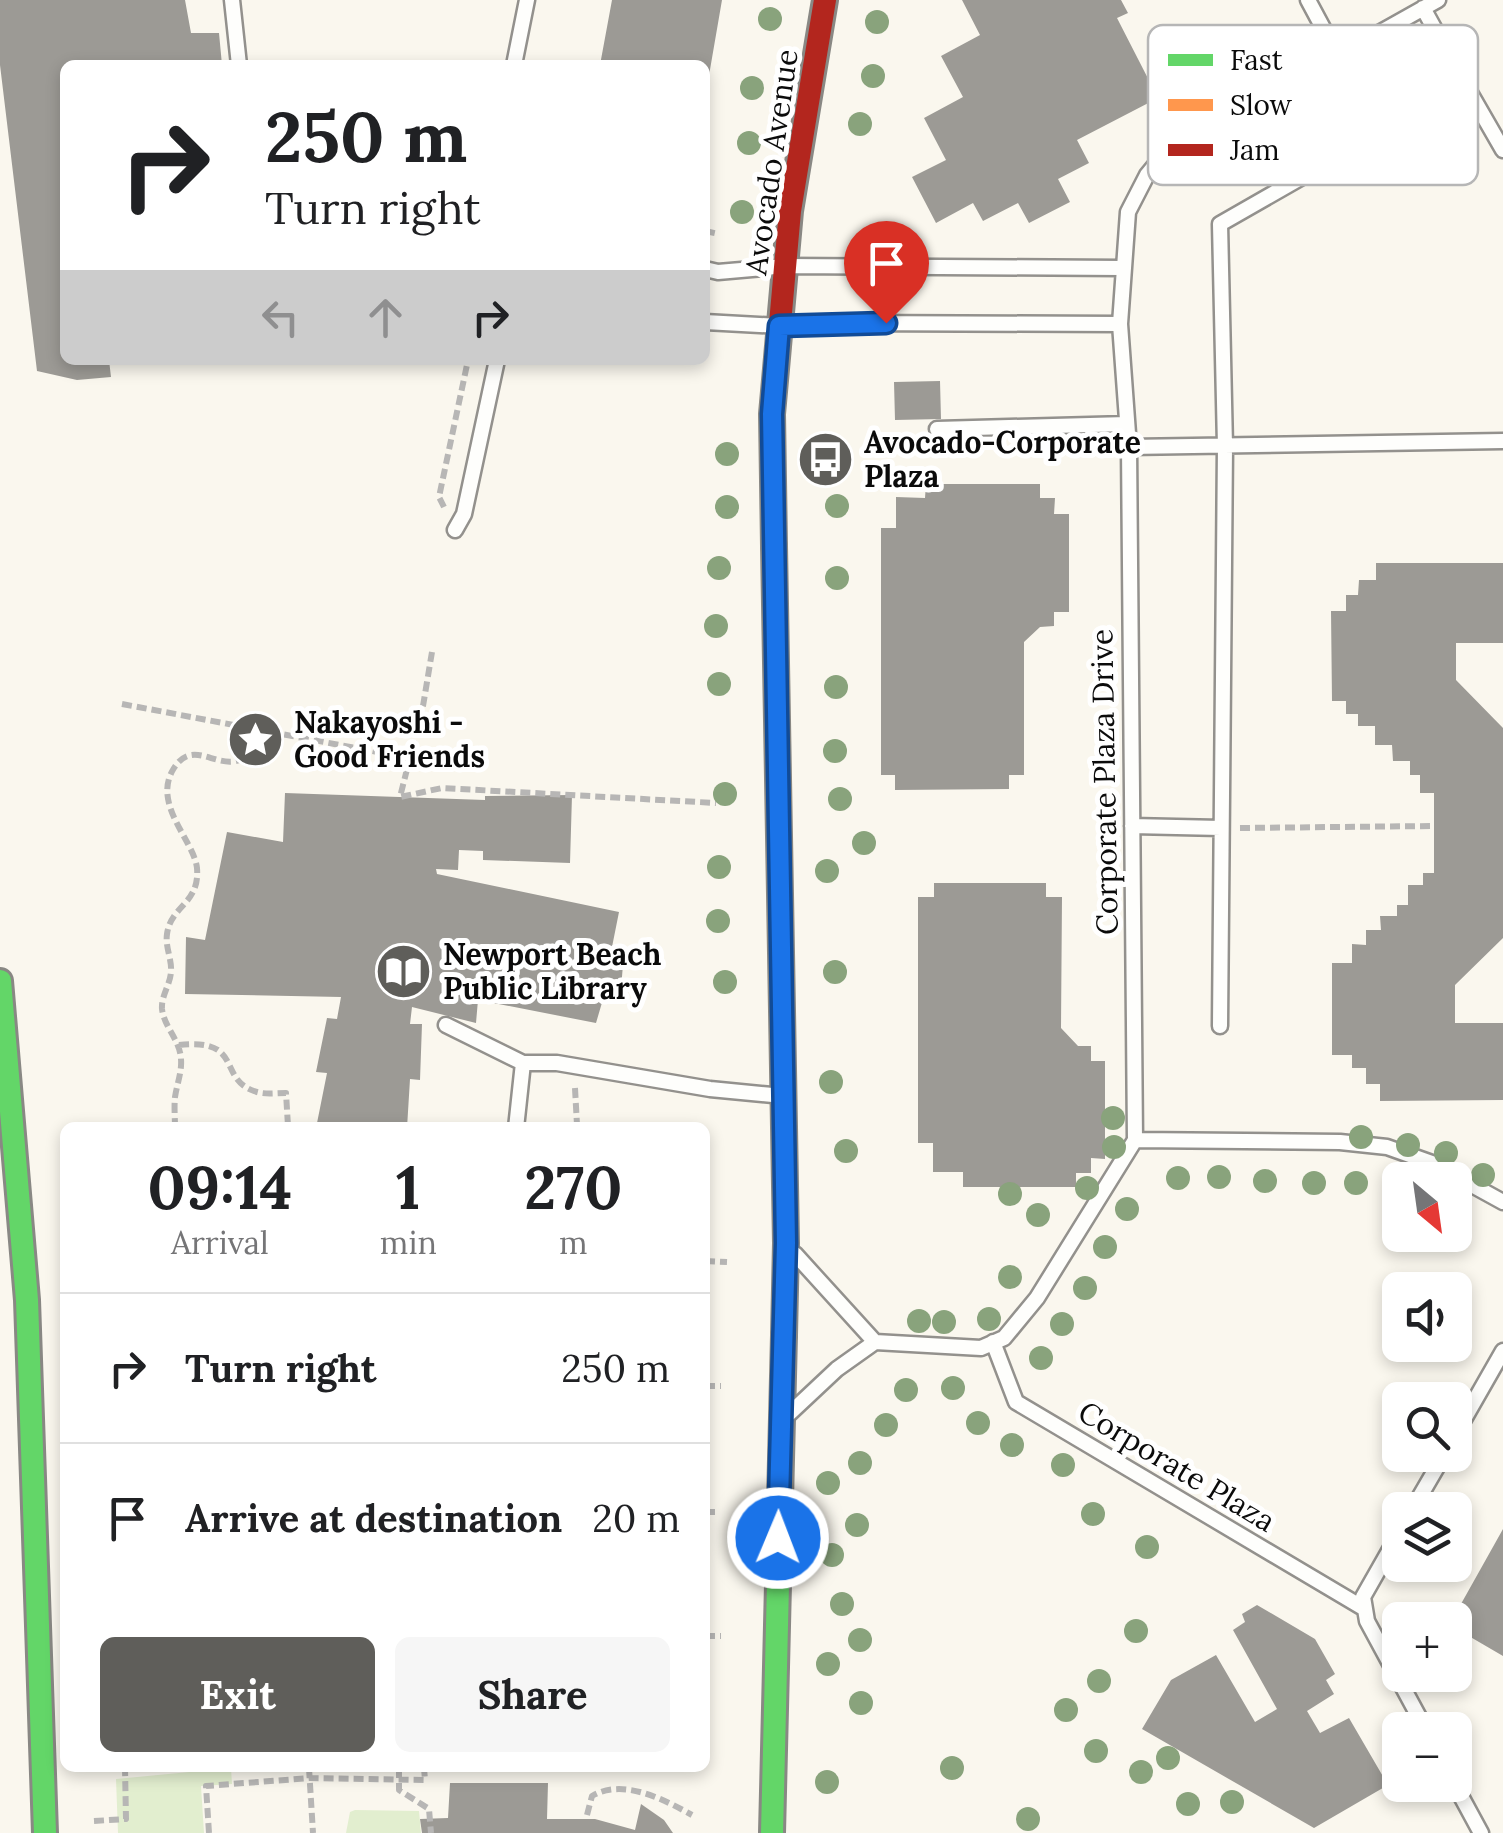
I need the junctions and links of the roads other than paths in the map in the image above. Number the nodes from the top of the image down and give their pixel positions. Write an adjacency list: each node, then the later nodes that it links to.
1 (232, 0): 10 (lane)
2 (528, 0): 11 (lane)
3 (825, 0): 16 (street, Avocado Avenue)
4 (1308, 0): 7 (lane)
5 (1438, 0): 6 (lane, Corporate Plaza Drive)
6 (1423, 8): 8 (lane, Corporate Plaza Drive); 9 (lane)
7 (1321, 25)
8 (1393, 25)
9 (1432, 25)
10 (239, 60)
11 (515, 60)
12 (1478, 107): 13 (lane)
13 (1503, 150)
14 (1148, 175): 17 (lane, Corporate Plaza Drive)
15 (1288, 185): 26 (lane)
16 (786, 266): 17 (lane); 18 (lane); 21 (street, Avocado Avenue)
17 (1122, 268): 20 (lane, Corporate Plaza Drive)
18 (710, 270)
19 (710, 322): 21 (lane)
20 (1120, 324): 21 (lane); 23 (lane, Corporate Plaza Drive)
21 (779, 326): 35 (street, Avocado Avenue)
22 (496, 365): 28 (lane)
23 (1127, 424): 24 (lane); 27 (lane, Corporate Plaza Drive)
24 (936, 429)
25 (1503, 442): 26 (lane)
26 (1225, 446): 27 (lane); 30 (lane)
27 (1129, 447): 29 (lane, Corporate Plaza Drive)
28 (456, 530)
29 (1132, 826): 30 (lane); 37 (lane, Corporate Plaza Drive)
30 (1221, 828): 33 (lane)
31 (0, 981): 49 (street)
32 (446, 1025): 34 (lane)
33 (1220, 1026)
34 (523, 1063): 35 (lane); 36 (lane)
35 (783, 1096): 39 (street, Avocado Avenue)
36 (517, 1122)
37 (1135, 1140): 38 (lane); 41 (lane)
38 (1503, 1202)
39 (786, 1243): 40 (lane); 44 (street, Avocado Avenue)
40 (874, 1342): 41 (lane); 44 (lane)
41 (993, 1342): 46 (lane, Corporate Plaza)
42 (1503, 1350): 43 (lane)
43 (1472, 1405)
44 (781, 1422): 50 (street, Avocado Avenue)
45 (1382, 1563): 46 (lane)
46 (1365, 1608): 47 (lane)
47 (1416, 1712)
48 (1464, 1802): 51 (lane)
49 (44, 1833)
50 (772, 1833)
51 (1481, 1833)

